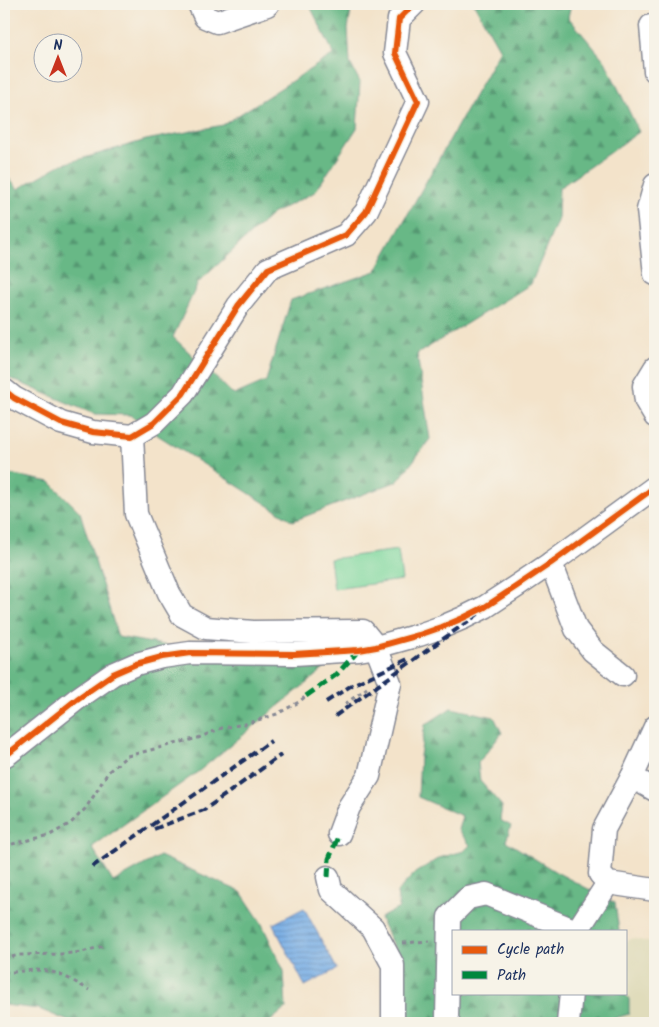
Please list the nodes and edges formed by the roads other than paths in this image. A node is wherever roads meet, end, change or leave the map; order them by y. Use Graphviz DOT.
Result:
graph roads {
  1 [pos="199,4"];
  2 [pos="268,4"];
  3 [pos="414,4"];
  4 [pos="650,26"];
  5 [pos="655,71"];
  6 [pos="655,185"];
  7 [pos="655,274"];
  8 [pos="655,368"];
  9 [pos="4,390"];
  10 [pos="655,416"];
  11 [pos="132,436"];
  12 [pos="655,488"];
  13 [pos="552,562"];
  14 [pos="376,647"];
  15 [pos="623,675"];
  16 [pos="655,727"];
  17 [pos="4,756"];
  18 [pos="632,777"];
  19 [pos="655,790"];
  20 [pos="339,834"];
  21 [pos="328,877"];
  22 [pos="608,883"];
  23 [pos="655,890"];
  24 [pos="575,930"];
  25 [pos="578,930"];
  26 [pos="571,994"];
  27 [pos="392,1023"];
  28 [pos="449,1023"];
  29 [pos="568,1023"];
  1 -- 2 [label="street"];
  3 -- 11 [label="street"];
  4 -- 5 [label="street"];
  6 -- 7 [label="street"];
  8 -- 10 [label="street"];
  9 -- 11 [label="street"];
  11 -- 14 [label="street"];
  12 -- 13 [label="street"];
  13 -- 14 [label="street"];
  13 -- 15 [label="street"];
  14 -- 17 [label="street"];
  14 -- 20 [label="street"];
  16 -- 18 [label="street"];
  18 -- 19 [label="street"];
  18 -- 22 [label="street"];
  21 -- 27 [label="street"];
  22 -- 23 [label="street"];
  22 -- 25 [label="street"];
  24 -- 28 [label="street"];
  26 -- 29 [label="street"];
}
